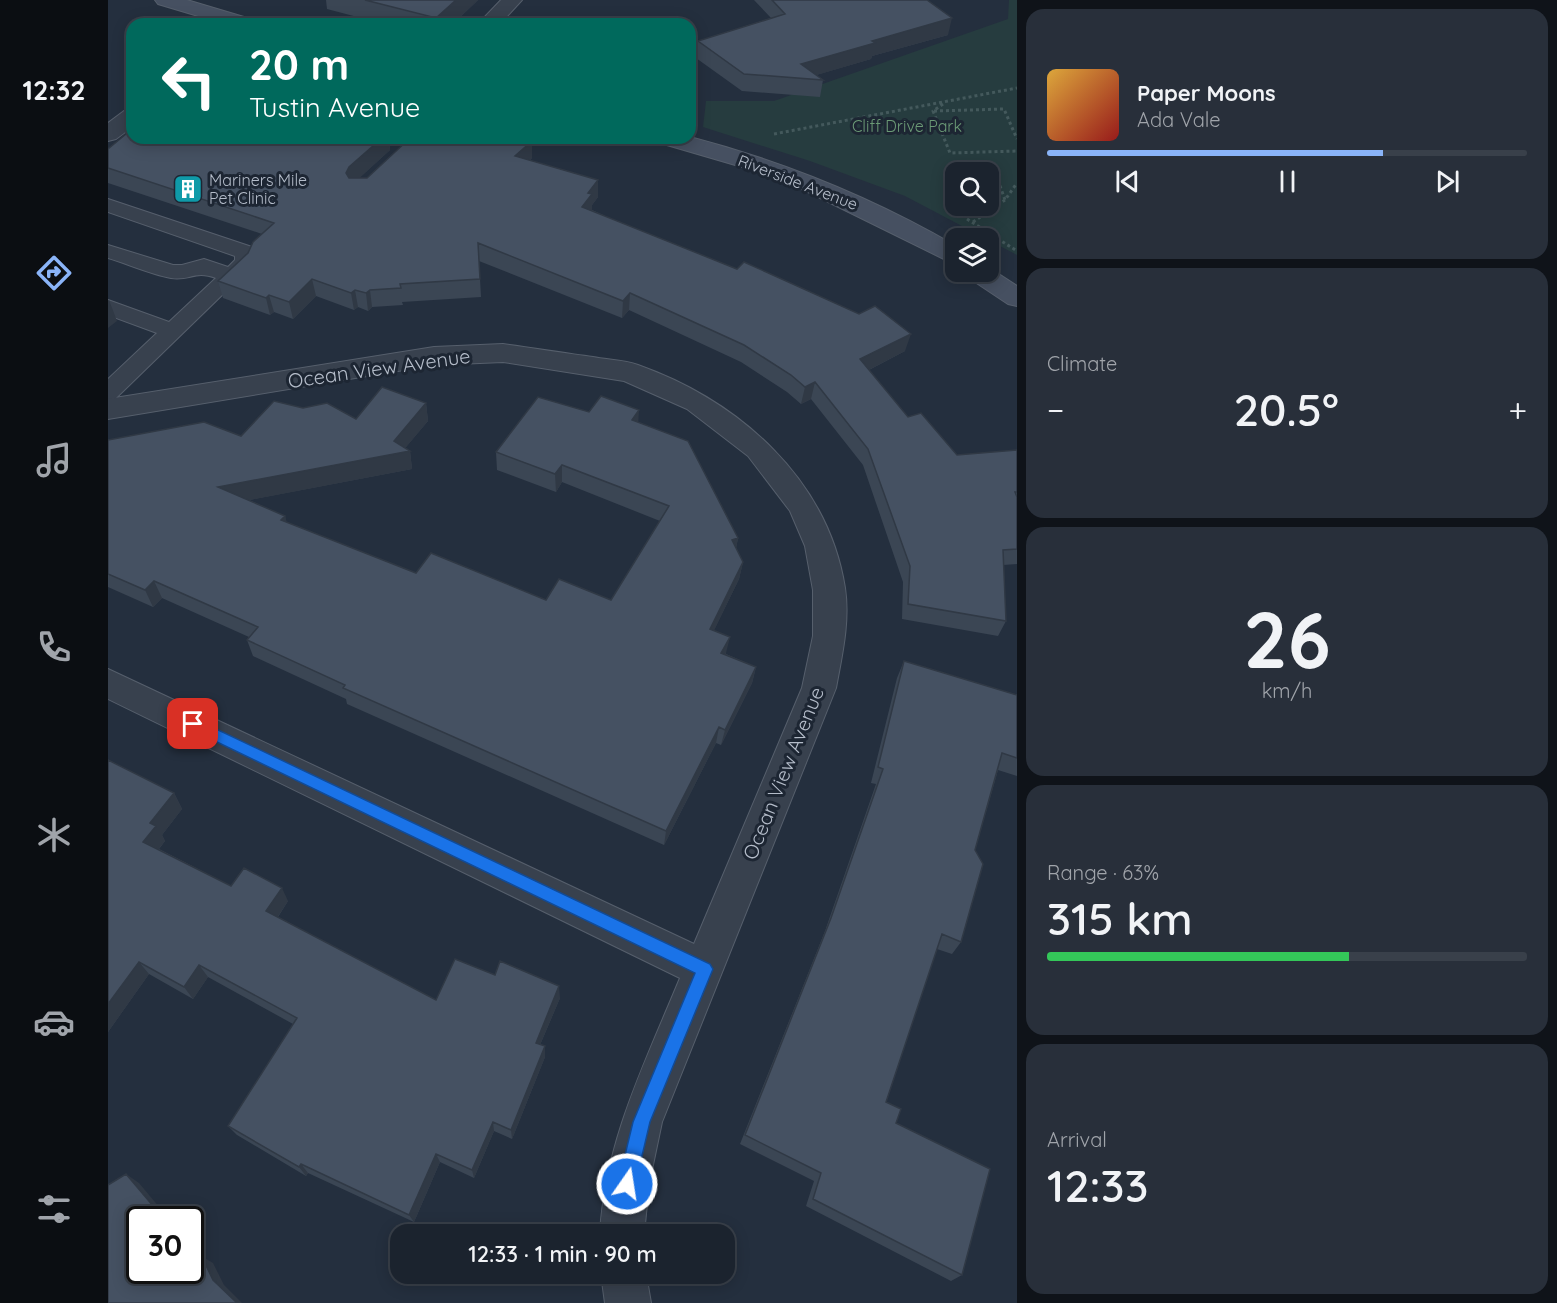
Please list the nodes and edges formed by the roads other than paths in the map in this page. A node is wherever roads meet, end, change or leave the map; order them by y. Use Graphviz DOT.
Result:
graph roads {
  1 [pos="165,0"];
  2 [pos="512,0"];
  3 [pos="226,18"];
  4 [pos="494,18"];
  5 [pos="126,121"];
  6 [pos="108,135"];
  7 [pos="691,144"];
  8 [pos="108,205"];
  9 [pos="108,250"];
  10 [pos="945,251"];
  11 [pos="231,276"];
  12 [pos="993,282"];
  13 [pos="1017,298"];
  14 [pos="108,307"];
  15 [pos="173,331"];
  16 [pos="108,392"];
  17 [pos="108,409"];
  18 [pos="108,683"];
  19 [pos="704,969"];
  20 [pos="623,1224"];
  21 [pos="625,1284"];
  22 [pos="628,1303"];
  1 -- 3 [label="main road"];
  2 -- 4 [label="street"];
  5 -- 6 [label="street"];
  7 -- 10 [label="main road, Riverside Avenue"];
  8 -- 11 [label="lane"];
  9 -- 11 [label="lane"];
  11 -- 15 [label="lane"];
  12 -- 13 [label="main road"];
  14 -- 15 [label="lane"];
  15 -- 16 [label="lane"];
  17 -- 19 [label="street, Ocean View Avenue"];
  18 -- 19 [label="street"];
  19 -- 20 [label="street, Ocean View Avenue"];
  21 -- 22 [label="street"];
}
